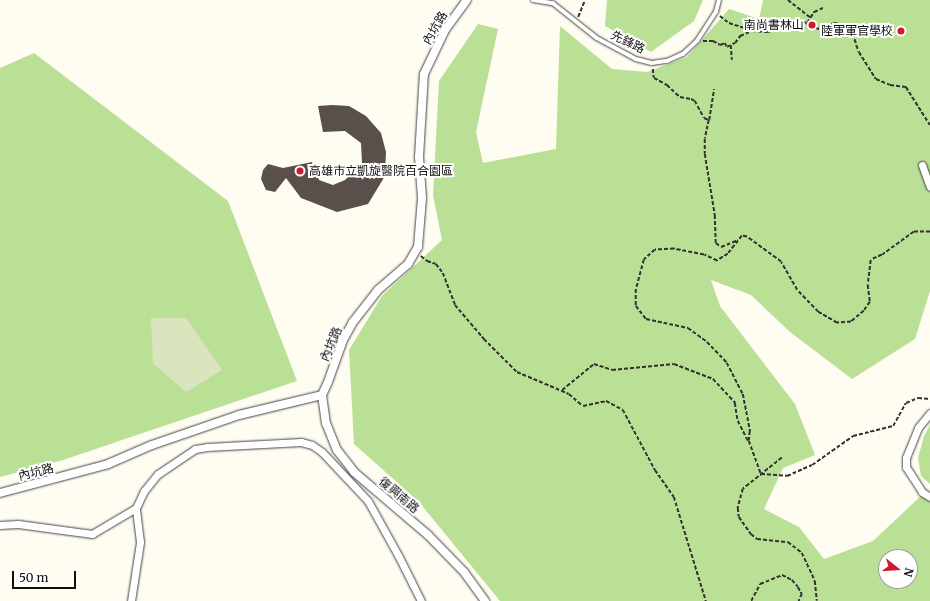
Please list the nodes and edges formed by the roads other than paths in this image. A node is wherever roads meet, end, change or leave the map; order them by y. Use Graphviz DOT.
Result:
graph roads {
  1 [pos="467,0"];
  2 [pos="533,0"];
  3 [pos="719,0"];
  4 [pos="922,165"];
  5 [pos="930,187"];
  6 [pos="322,395"];
  7 [pos="930,413"];
  8 [pos="0,493"];
  9 [pos="930,496"];
  10 [pos="136,508"];
  11 [pos="0,525"];
  12 [pos="131,601"];
  13 [pos="421,601"];
  14 [pos="485,601"];
  1 -- 6 [label="street, 內坑路"];
  2 -- 3 [label="lane, 先鋒路"];
  4 -- 5 [label="street"];
  6 -- 8 [label="street, 內坑路"];
  6 -- 14 [label="street, 復興南路"];
  7 -- 9 [label="street"];
  10 -- 11 [label="street"];
  10 -- 12 [label="street"];
  10 -- 13 [label="street"];
}
